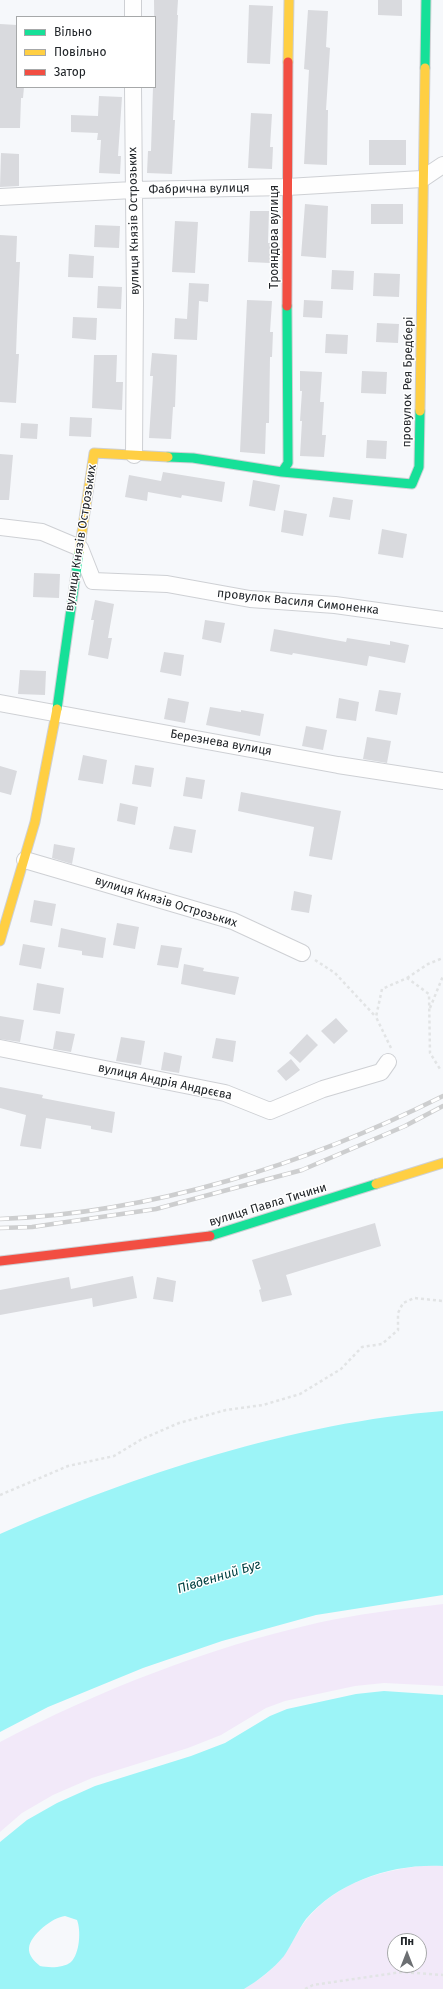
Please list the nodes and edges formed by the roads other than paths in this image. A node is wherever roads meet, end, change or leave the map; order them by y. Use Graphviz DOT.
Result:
graph roads {
  1 [pos="133,0"];
  2 [pos="289,0"];
  3 [pos="426,0"];
  4 [pos="133,16"];
  5 [pos="133,88"];
  6 [pos="443,164"];
  7 [pos="422,179"];
  8 [pos="287,187"];
  9 [pos="133,190"];
  10 [pos="0,197"];
  11 [pos="134,455"];
  12 [pos="282,472"];
  13 [pos="0,527"];
  14 [pos="80,548"];
  15 [pos="443,620"];
  16 [pos="0,703"];
  17 [pos="57,713"];
  18 [pos="443,781"];
  19 [pos="25,860"];
  20 [pos="0,941"];
  21 [pos="302,953"];
  22 [pos="0,1048"];
  23 [pos="388,1062"];
  24 [pos="443,1163"];
  25 [pos="0,1261"];
  1 -- 4 [label="street"];
  2 -- 8 [label="street, Трояндова вулиця"];
  3 -- 7 [label="street, провулок Рея Бредбері"];
  5 -- 9 [label="street, вулиця Князів Острозьких"];
  6 -- 7 [label="street"];
  7 -- 8 [label="street, Фабрична вулиця"];
  7 -- 12 [label="street, провулок Рея Бредбері"];
  8 -- 9 [label="street, Фабрична вулиця"];
  8 -- 12 [label="street, Трояндова вулиця"];
  9 -- 10 [label="street, Фабрична вулиця"];
  9 -- 11 [label="street, вулиця Князів Острозьких"];
  11 -- 12 [label="street, провулок Рея Бредбері"];
  11 -- 14 [label="street, вулиця Князів Острозьких"];
  13 -- 14 [label="street"];
  14 -- 15 [label="street, провулок Василя Симоненка"];
  14 -- 17 [label="street, вулиця Князів Острозьких"];
  16 -- 17 [label="street, Березнева вулиця"];
  17 -- 18 [label="street, Березнева вулиця"];
  17 -- 19 [label="street, вулиця Князів Острозьких"];
  19 -- 20 [label="street, вулиця Князів Острозьких"];
  19 -- 21 [label="street, вулиця Князів Острозьких"];
  22 -- 23 [label="street, вулиця Андрія Андрєєва"];
  24 -- 25 [label="street, вулиця Павла Тичини"];
}
